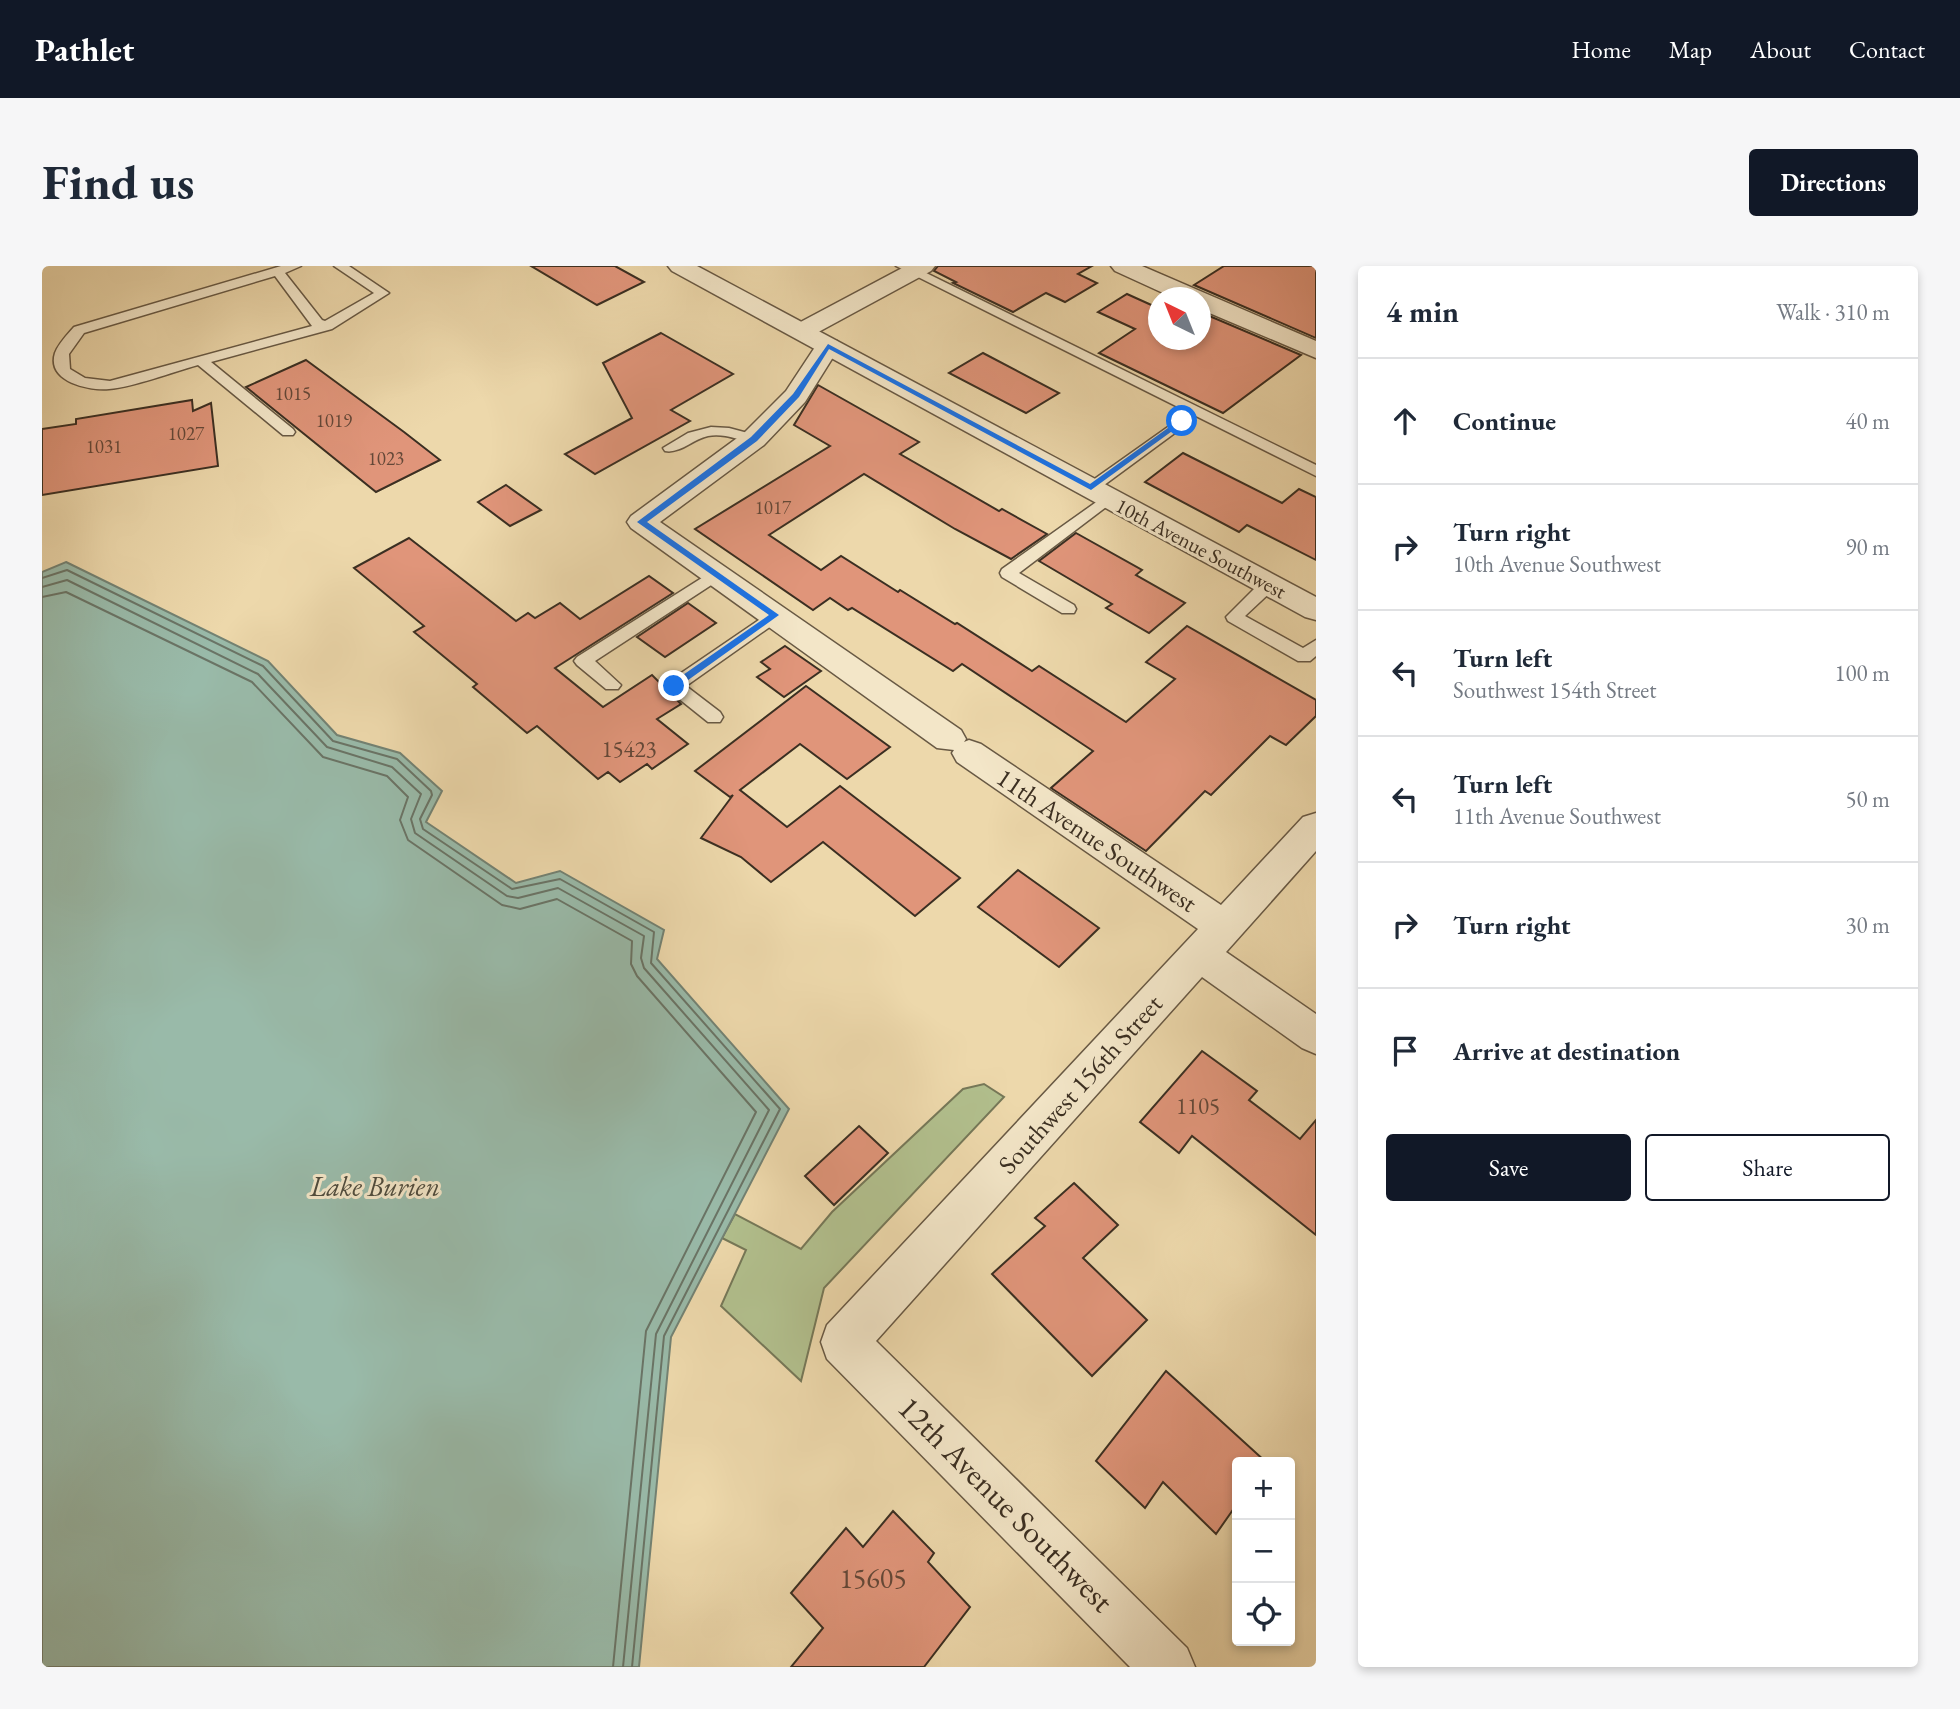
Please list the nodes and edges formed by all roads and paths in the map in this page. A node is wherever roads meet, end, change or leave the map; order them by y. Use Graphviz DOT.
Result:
graph roads {
  1 [pos="295,266"];
  2 [pos="340,266"];
  3 [pos="680,266"];
  4 [pos="1123,266"];
  5 [pos="912,268"];
  6 [pos="278,272"];
  7 [pos="1170,287"];
  8 [pos="1211,305"];
  9 [pos="327,326"];
  10 [pos="802,331"];
  11 [pos="828,346"];
  12 [pos="1316,351"];
  13 [pos="201,361"];
  14 [pos="1182,421"];
  15 [pos="288,432"];
  16 [pos="754,439"];
  17 [pos="670,449"];
  18 [pos="1316,471"];
  19 [pos="1100,493"];
  20 [pos="716,574"];
  21 [pos="1269,584"];
  22 [pos="1068,609"];
  23 [pos="1316,610"];
  24 [pos="775,615"];
  25 [pos="1312,655"];
  26 [pos="612,685"];
  27 [pos="714,717"];
  28 [pos="1316,827"];
  29 [pos="1212,940"];
  30 [pos="1316,1036"];
  31 [pos="844,1342"];
  32 [pos="1168,1667"];
  1 -- 6 [label="lane"];
  2 -- 9 [label="lane"];
  3 -- 10 [label="street, 10th Avenue Southwest"];
  4 -- 7 [label="street"];
  5 -- 10 [label="street"];
  5 -- 18 [label="lane"];
  6 -- 9 [label="lane"];
  6 -- 13 [label="lane"];
  8 -- 12 [label="street"];
  9 -- 13 [label="lane"];
  10 -- 11 [label="street, 10th Avenue Southwest"];
  11 -- 16 [label="street"];
  11 -- 19 [label="street, 10th Avenue Southwest"];
  13 -- 15 [label="lane"];
  14 -- 19 [label="lane"];
  16 -- 17 [label="lane"];
  16 -- 20 [label="street, 11th Avenue Southwest"];
  19 -- 21 [label="street, 10th Avenue Southwest"];
  19 -- 22 [label="lane"];
  20 -- 24 [label="street, 11th Avenue Southwest"];
  20 -- 26 [label="lane"];
  21 -- 23 [label="street, 10th Avenue Southwest"];
  21 -- 25 [label="lane"];
  24 -- 27 [label="lane"];
  24 -- 29 [label="street, 11th Avenue Southwest"];
  28 -- 29 [label="street, Southwest 156th Street"];
  29 -- 30 [label="street, 11th Avenue Southwest"];
  29 -- 31 [label="street, Southwest 156th Street"];
  31 -- 32 [label="street, 12th Avenue Southwest"];
}
